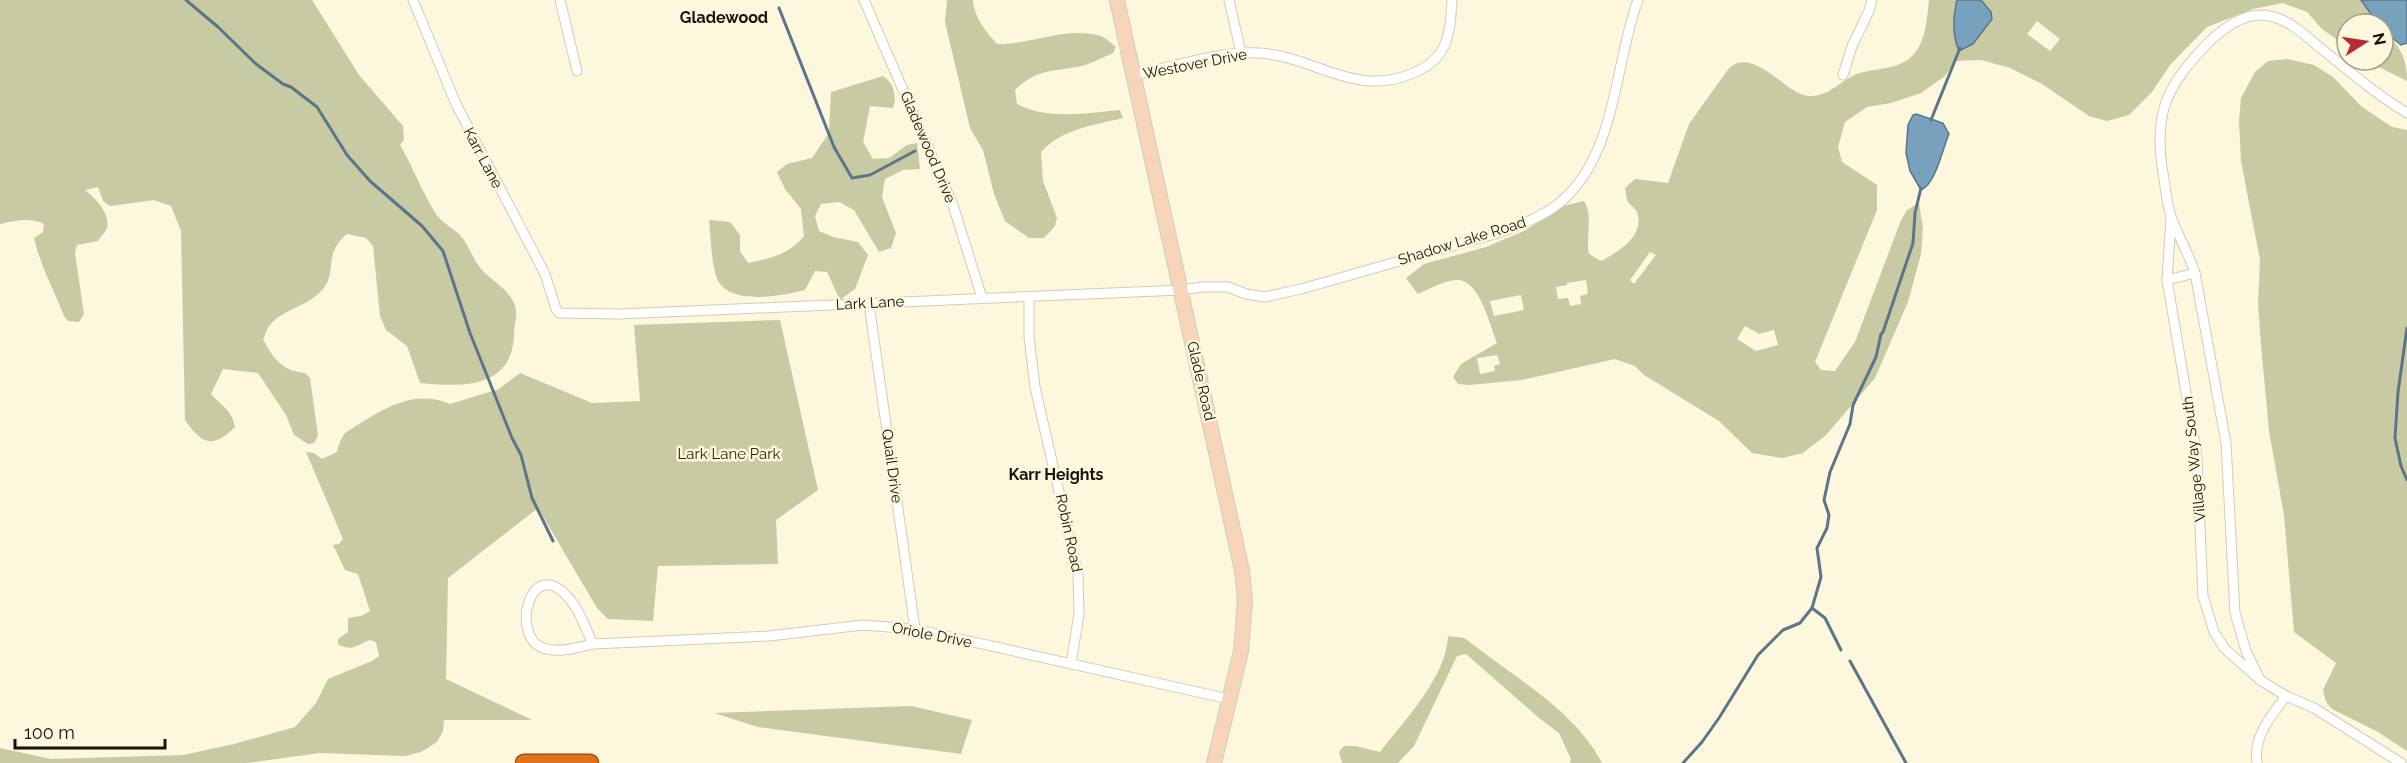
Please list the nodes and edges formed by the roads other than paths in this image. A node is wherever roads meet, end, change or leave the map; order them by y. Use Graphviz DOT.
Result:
graph roads {
  1 [pos="413,0"];
  2 [pos="560,0"];
  3 [pos="864,0"];
  4 [pos="1117,0"];
  5 [pos="1229,0"];
  6 [pos="1452,0"];
  7 [pos="1638,0"];
  8 [pos="1872,0"];
  9 [pos="1241,53"];
  10 [pos="577,71"];
  11 [pos="1134,75"];
  12 [pos="1843,75"];
  13 [pos="2407,113"];
  14 [pos="2171,218"];
  15 [pos="2196,273"];
  16 [pos="2167,280"];
  17 [pos="1181,290"];
  18 [pos="1029,297"];
  19 [pos="982,298"];
  20 [pos="869,304"];
  21 [pos="559,313"];
  22 [pos="915,629"];
  23 [pos="593,644"];
  24 [pos="1071,664"];
  25 [pos="2260,680"];
  26 [pos="2286,696"];
  27 [pos="1229,699"];
  28 [pos="524,763"];
  29 [pos="590,763"];
  30 [pos="1214,763"];
  31 [pos="2257,763"];
  32 [pos="2401,763"];
  1 -- 21 [label="street, Karr Lane"];
  2 -- 10 [label="street"];
  3 -- 19 [label="street, Gladewood Drive"];
  4 -- 11 [label="street, Glade Road"];
  5 -- 9 [label="street"];
  6 -- 9 [label="street, Westover Drive"];
  7 -- 17 [label="street, Shadow Lake Road"];
  8 -- 12 [label="street"];
  9 -- 11 [label="street, Westover Drive"];
  11 -- 17 [label="street, Glade Road"];
  13 -- 14 [label="street, Village Way South"];
  14 -- 15 [label="street, Village Way South"];
  14 -- 16 [label="street, Village Way South"];
  15 -- 16 [label="street"];
  15 -- 25 [label="street, Village Way South"];
  16 -- 25 [label="street, Village Way South"];
  17 -- 18 [label="street, Lark Lane"];
  17 -- 27 [label="street, Glade Road"];
  18 -- 19 [label="street, Lark Lane"];
  18 -- 24 [label="street, Robin Road"];
  19 -- 20 [label="street, Lark Lane"];
  20 -- 21 [label="street, Lark Lane"];
  20 -- 22 [label="street, Quail Drive"];
  22 -- 23 [label="street, Oriole Drive"];
  22 -- 24 [label="street, Oriole Drive"];
  23 -- 23 [label="street, Oriole Drive"];
  24 -- 27 [label="street, Oriole Drive"];
  25 -- 26 [label="street, Village Way South"];
  26 -- 31 [label="street"];
  26 -- 32 [label="street, Village Way South"];
  27 -- 30 [label="street, Glade Road"];
  28 -- 29 [label="highway"];
}
